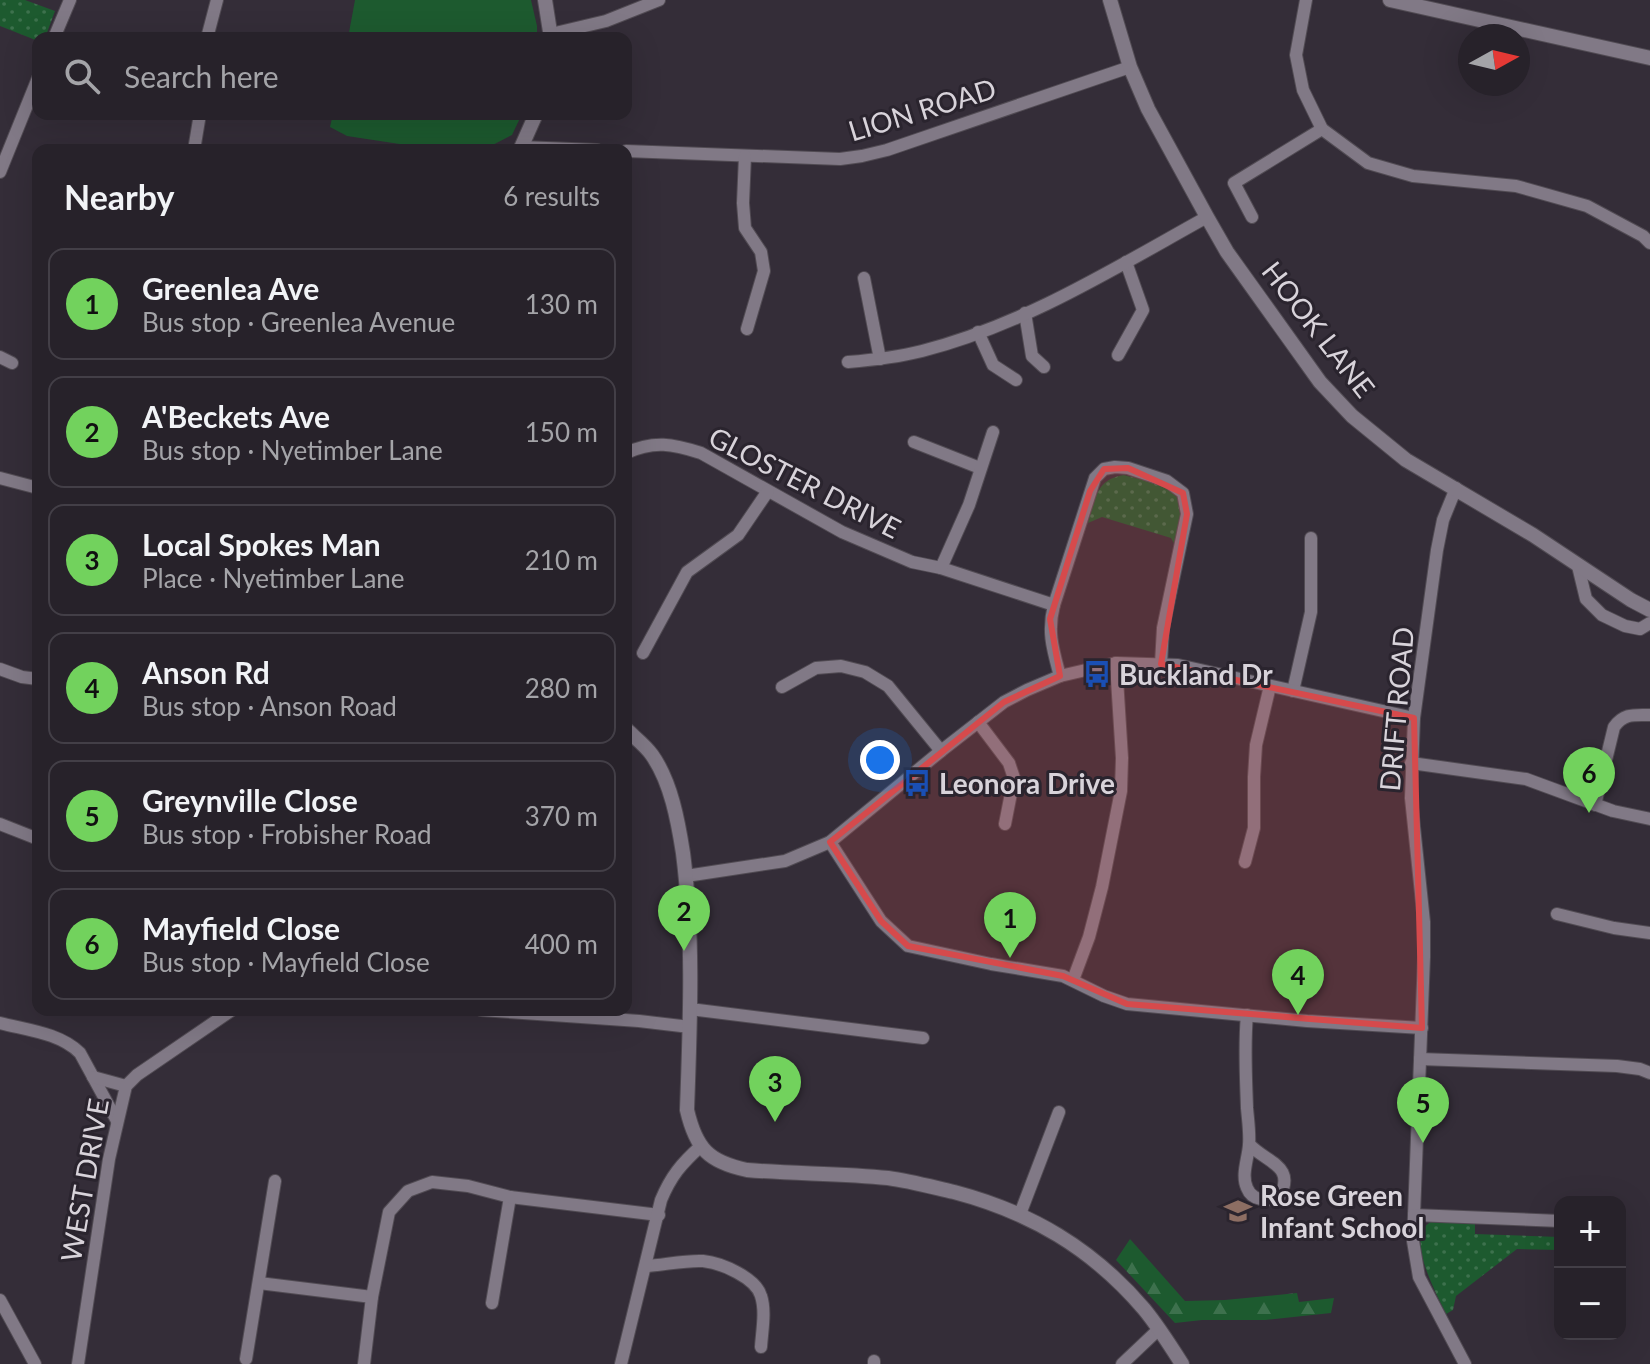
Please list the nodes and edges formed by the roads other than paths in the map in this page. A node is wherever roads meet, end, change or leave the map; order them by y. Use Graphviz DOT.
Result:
graph roads {
  1 [pos="217,0"];
  2 [pos="545,0"];
  3 [pos="659,0"];
  4 [pos="1110,0"];
  5 [pos="1306,0"];
  6 [pos="1390,0"];
  7 [pos="66,1"];
  8 [pos="56,32"];
  9 [pos="209,32"];
  10 [pos="550,32"];
  11 [pos="566,32"];
  12 [pos="1650,58"];
  13 [pos="1130,67"];
  14 [pos="32,93"];
  15 [pos="199,120"];
  16 [pos="533,120"];
  17 [pos="1322,129"];
  18 [pos="195,144"];
  19 [pos="522,144"];
  20 [pos="632,151"];
  21 [pos="745,156"];
  22 [pos="0,172"];
  23 [pos="1207,217"];
  24 [pos="1252,217"];
  25 [pos="1650,243"];
  26 [pos="1126,262"];
  27 [pos="864,278"];
  28 [pos="1025,313"];
  29 [pos="747,329"];
  30 [pos="978,332"];
  31 [pos="1118,355"];
  32 [pos="880,359"];
  33 [pos="848,362"];
  34 [pos="1044,367"];
  35 [pos="1016,380"];
  36 [pos="993,432"];
  37 [pos="914,442"];
  38 [pos="632,450"];
  39 [pos="980,468"];
  40 [pos="0,478"];
  41 [pos="32,486"];
  42 [pos="1456,488"];
  43 [pos="768,491"];
  44 [pos="1311,538"];
  45 [pos="1578,566"];
  46 [pos="941,568"];
  47 [pos="1054,605"];
  48 [pos="1650,610"];
  49 [pos="1650,623"];
  50 [pos="643,653"];
  51 [pos="1116,663"];
  52 [pos="1161,664"];
  53 [pos="0,669"];
  54 [pos="1060,676"];
  55 [pos="32,678"];
  56 [pos="1270,686"];
  57 [pos="782,687"];
  58 [pos="1293,691"];
  59 [pos="1650,715"];
  60 [pos="1414,718"];
  61 [pos="978,722"];
  62 [pos="632,735"];
  63 [pos="941,751"];
  64 [pos="1411,763"];
  65 [pos="1595,805"];
  66 [pos="1650,819"];
  67 [pos="0,824"];
  68 [pos="1005,824"];
  69 [pos="32,837"];
  70 [pos="830,842"];
  71 [pos="1245,862"];
  72 [pos="686,876"];
  73 [pos="1557,914"];
  74 [pos="1650,933"];
  75 [pos="1073,980"];
  76 [pos="690,1009"];
  77 [pos="1247,1015"];
  78 [pos="223,1016"];
  79 [pos="586,1016"];
  80 [pos="0,1023"];
  81 [pos="690,1027"];
  82 [pos="1422,1028"];
  83 [pos="923,1038"];
  84 [pos="1420,1059"];
  85 [pos="1650,1073"];
  86 [pos="93,1077"];
  87 [pos="126,1086"];
  88 [pos="1059,1112"];
  89 [pos="117,1121"];
  90 [pos="1249,1144"];
  91 [pos="701,1146"];
  92 [pos="275,1181"];
  93 [pos="510,1197"];
  94 [pos="1020,1214"];
  95 [pos="659,1215"];
  96 [pos="1414,1215"];
  97 [pos="1554,1221"];
  98 [pos="646,1266"];
  99 [pos="259,1283"];
  100 [pos="372,1297"];
  101 [pos="0,1300"];
  102 [pos="492,1303"];
  103 [pos="1159,1329"];
  104 [pos="761,1347"];
  105 [pos="246,1359"];
  106 [pos="35,1364"];
  107 [pos="78,1364"];
  108 [pos="364,1364"];
  109 [pos="621,1364"];
  110 [pos="1122,1364"];
  111 [pos="1182,1364"];
  112 [pos="1465,1364"];
  1 -- 9 [label="street"];
  2 -- 10 [label="street"];
  3 -- 11 [label="street"];
  4 -- 13 [label="street, HOOK LANE"];
  5 -- 17 [label="street"];
  6 -- 12 [label="street"];
  7 -- 8 [label="street"];
  13 -- 21 [label="street, LION ROAD"];
  13 -- 23 [label="street, HOOK LANE"];
  14 -- 22 [label="street"];
  15 -- 18 [label="street"];
  16 -- 19 [label="street"];
  17 -- 24 [label="street"];
  17 -- 25 [label="street"];
  20 -- 21 [label="street, LION ROAD"];
  21 -- 29 [label="street"];
  23 -- 26 [label="street"];
  23 -- 42 [label="street, HOOK LANE"];
  26 -- 28 [label="street"];
  26 -- 31 [label="street"];
  27 -- 32 [label="street"];
  28 -- 30 [label="street"];
  28 -- 34 [label="street"];
  30 -- 32 [label="street"];
  30 -- 35 [label="street"];
  32 -- 33 [label="street"];
  36 -- 39 [label="street"];
  37 -- 39 [label="street"];
  38 -- 43 [label="street, GLOSTER DRIVE"];
  39 -- 46 [label="street"];
  40 -- 41 [label="street"];
  42 -- 45 [label="street, HOOK LANE"];
  42 -- 60 [label="street, DRIFT ROAD"];
  43 -- 46 [label="street, GLOSTER DRIVE"];
  43 -- 50 [label="street"];
  44 -- 58 [label="street"];
  45 -- 48 [label="street, HOOK LANE"];
  45 -- 49 [label="street"];
  46 -- 47 [label="street, GLOSTER DRIVE"];
  47 -- 52 [label="street"];
  47 -- 54 [label="street"];
  51 -- 52 [label="street"];
  51 -- 54 [label="street"];
  51 -- 75 [label="street"];
  52 -- 56 [label="street"];
  53 -- 55 [label="street"];
  54 -- 61 [label="street"];
  56 -- 58 [label="street"];
  56 -- 71 [label="street"];
  57 -- 63 [label="street"];
  58 -- 60 [label="street"];
  59 -- 65 [label="street"];
  60 -- 64 [label="street, DRIFT ROAD"];
  61 -- 63 [label="street"];
  61 -- 68 [label="street"];
  62 -- 72 [label="street"];
  63 -- 70 [label="street"];
  64 -- 65 [label="street"];
  64 -- 82 [label="street, DRIFT ROAD"];
  65 -- 66 [label="street"];
  67 -- 69 [label="street"];
  70 -- 72 [label="street"];
  70 -- 75 [label="street"];
  72 -- 76 [label="street"];
  73 -- 74 [label="street"];
  75 -- 77 [label="street"];
  76 -- 81 [label="street"];
  76 -- 83 [label="street"];
  77 -- 82 [label="street"];
  77 -- 90 [label="street"];
  78 -- 87 [label="street, WEST DRIVE"];
  79 -- 81 [label="street"];
  80 -- 86 [label="street"];
  81 -- 91 [label="street"];
  82 -- 84 [label="street, DRIFT ROAD"];
  84 -- 85 [label="street"];
  84 -- 96 [label="street, DRIFT ROAD"];
  86 -- 87 [label="street"];
  86 -- 89 [label="street"];
  87 -- 89 [label="street, WEST DRIVE"];
  88 -- 94 [label="street"];
  89 -- 107 [label="street, WEST DRIVE"];
  90 -- 90 [label="street"];
  91 -- 94 [label="street"];
  91 -- 95 [label="street"];
  92 -- 99 [label="street"];
  93 -- 95 [label="street"];
  93 -- 100 [label="street"];
  93 -- 102 [label="street"];
  94 -- 103 [label="street"];
  95 -- 98 [label="street"];
  96 -- 97 [label="street"];
  96 -- 112 [label="street, DRIFT ROAD"];
  98 -- 104 [label="street"];
  98 -- 109 [label="street"];
  99 -- 100 [label="street"];
  99 -- 105 [label="street"];
  100 -- 108 [label="street"];
  101 -- 106 [label="street"];
  103 -- 110 [label="street"];
  103 -- 111 [label="street"];
}
